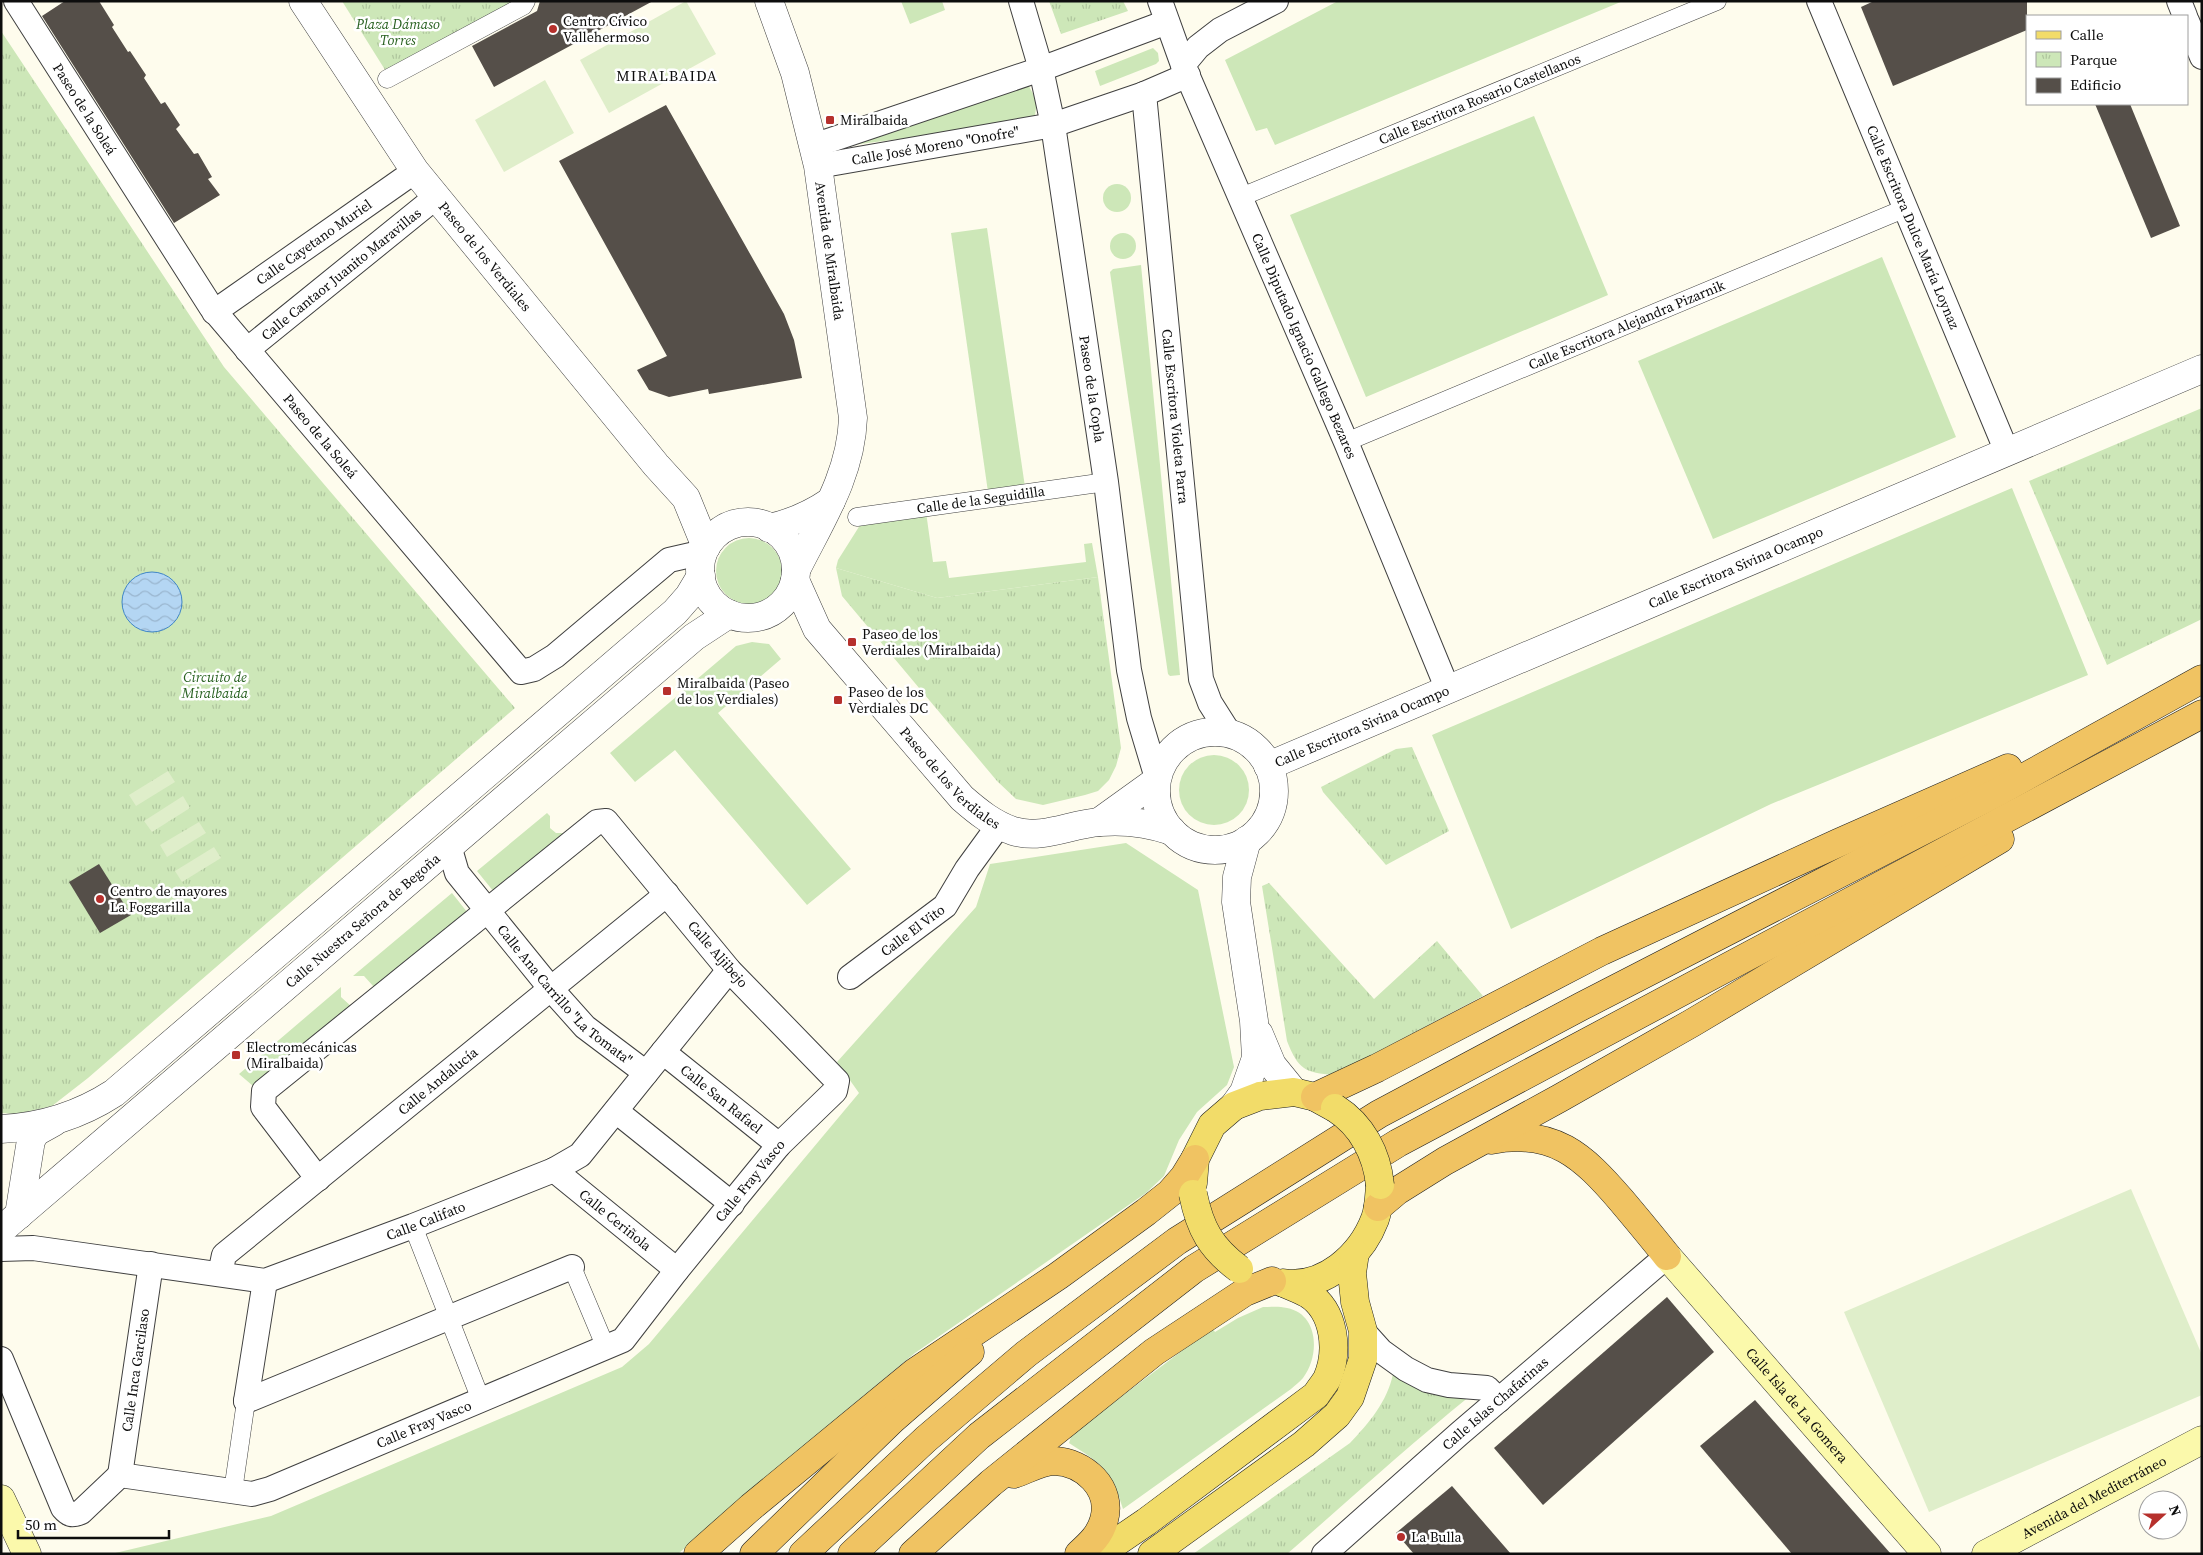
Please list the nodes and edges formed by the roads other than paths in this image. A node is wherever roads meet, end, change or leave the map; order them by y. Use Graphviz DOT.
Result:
graph roads {
  1 [pos="16,1"];
  2 [pos="303,1"];
  3 [pos="526,1"];
  4 [pos="769,1"];
  5 [pos="1021,1"];
  6 [pos="1276,1"];
  7 [pos="1717,1"];
  8 [pos="1820,1"];
  9 [pos="2179,1"];
  10 [pos="1163,11"];
  11 [pos="2185,15"];
  12 [pos="2188,23"];
  13 [pos="2202,56"];
  14 [pos="1041,69"];
  15 [pos="1185,70"];
  16 [pos="388,79"];
  17 [pos="1144,94"];
  18 [pos="1053,125"];
  19 [pos="816,156"];
  20 [pos="414,171"];
  21 [pos="436,197"];
  22 [pos="1241,197"];
  23 [pos="1906,208"];
  24 [pos="214,312"];
  25 [pos="247,350"];
  26 [pos="2202,369"];
  27 [pos="1346,442"];
  28 [pos="2008,452"];
  29 [pos="1106,482"];
  30 [pos="686,498"];
  31 [pos="831,501"];
  32 [pos="857,517"];
  33 [pos="758,525"];
  34 [pos="703,559"];
  35 [pos="795,575"];
  36 [pos="773,612"];
  37 [pos="729,614"];
  38 [pos="816,629"];
  39 [pos="2202,679"];
  40 [pos="1448,690"];
  41 [pos="2153,705"];
  42 [pos="2202,714"];
  43 [pos="2167,732"];
  44 [pos="1229,733"];
  45 [pos="1268,766"];
  46 [pos="1157,779"];
  47 [pos="1099,822"];
  48 [pos="999,825"];
  49 [pos="1172,831"];
  50 [pos="1247,840"];
  51 [pos="1196,847"];
  52 [pos="450,848"];
  53 [pos="667,894"];
  54 [pos="1236,902"];
  55 [pos="487,911"];
  56 [pos="729,970"];
  57 [pos="850,977"];
  58 [pos="551,989"];
  59 [pos="1254,1020"];
  60 [pos="664,1052"];
  61 [pos="646,1073"];
  62 [pos="837,1081"];
  63 [pos="1315,1099"];
  64 [pos="1234,1106"];
  65 [pos="616,1111"];
  66 [pos="61,1119"];
  67 [pos="1,1130"];
  68 [pos="1480,1143"];
  69 [pos="779,1145"];
  70 [pos="28,1151"];
  71 [pos="1195,1159"];
  72 [pos="554,1170"];
  73 [pos="67,1173"];
  74 [pos="318,1179"];
  75 [pos="1379,1196"];
  76 [pos="732,1204"];
  77 [pos="10,1223"];
  78 [pos="413,1226"];
  79 [pos="33,1248"];
  80 [pos="1,1249"];
  81 [pos="1355,1253"];
  82 [pos="1667,1256"];
  83 [pos="151,1264"];
  84 [pos="572,1267"];
  85 [pos="677,1270"];
  86 [pos="220,1274"];
  87 [pos="1058,1276"];
  88 [pos="265,1281"];
  89 [pos="1279,1283"];
  90 [pos="449,1318"];
  91 [pos="1363,1331"];
  92 [pos="606,1348"];
  93 [pos="1,1359"];
  94 [pos="481,1400"];
  95 [pos="1499,1400"];
  96 [pos="246,1401"];
  97 [pos="2202,1440"];
  98 [pos="120,1476"];
  99 [pos="992,1483"];
  100 [pos="233,1491"];
  101 [pos="1,1498"];
  102 [pos="27,1554"];
  103 [pos="698,1554"];
  104 [pos="754,1554"];
  105 [pos="803,1554"];
  106 [pos="852,1554"];
  107 [pos="913,1554"];
  108 [pos="1079,1554"];
  109 [pos="1099,1554"];
  110 [pos="1152,1554"];
  111 [pos="1324,1554"];
  112 [pos="1927,1554"];
  113 [pos="1986,1554"];
  1 -- 24 [label="street, Paseo de la Soleá"];
  2 -- 20 [label="street, Paseo de los Verdiales"];
  3 -- 16 [label="street"];
  4 -- 19 [label="street, Avenida de Miralbaida"];
  5 -- 14 [label="street, Paseo de la Copla"];
  6 -- 15 [label="street"];
  7 -- 22 [label="street, Calle Escritora Rosario Castellanos"];
  8 -- 23 [label="street, Calle Escritora Dulce María Loynaz"];
  9 -- 11 [label="street"];
  10 -- 14 [label="street, Calle José Moreno \"Onofre\""];
  10 -- 15 [label="street, Calle Diputado Ignacio Gallego Bezares"];
  12 -- 13 [label="street"];
  14 -- 18 [label="street, Paseo de la Copla"];
  14 -- 19 [label="street, Calle José Moreno \"Onofre\""];
  15 -- 17 [label="street, Calle José Moreno \"Onofre\""];
  15 -- 22 [label="street, Calle Diputado Ignacio Gallego Bezares"];
  17 -- 18 [label="street, Calle José Moreno \"Onofre\""];
  17 -- 44 [label="street, Calle Escritora Violeta Parra"];
  18 -- 19 [label="street, Calle José Moreno \"Onofre\""];
  18 -- 29 [label="street, Paseo de la Copla"];
  19 -- 31 [label="street, Avenida de Miralbaida"];
  20 -- 21 [label="street, Paseo de los Verdiales"];
  20 -- 24 [label="street, Calle Cayetano Muriel"];
  21 -- 25 [label="street, Calle Cantaor Juanito Maravillas"];
  21 -- 30 [label="street, Paseo de los Verdiales"];
  22 -- 27 [label="street, Calle Diputado Ignacio Gallego Bezares"];
  23 -- 27 [label="street, Calle Escritora Alejandra Pizarnik"];
  23 -- 28 [label="street, Calle Escritora Dulce María Loynaz"];
  24 -- 25 [label="street, Paseo de la Soleá"];
  25 -- 34 [label="street, Paseo de la Soleá"];
  26 -- 28 [label="street, Calle Escritora Sivina Ocampo"];
  27 -- 40 [label="street, Calle Diputado Ignacio Gallego Bezares"];
  28 -- 40 [label="street, Calle Escritora Sivina Ocampo"];
  29 -- 32 [label="street, Calle de la Seguidilla"];
  29 -- 46 [label="street, Paseo de la Copla"];
  30 -- 33 [label="street, Paseo de los Verdiales"];
  30 -- 34 [label="street, Paseo de los Verdiales"];
  31 -- 33 [label="street"];
  31 -- 35 [label="street, Avenida de Miralbaida"];
  33 -- 34 [label="street"];
  33 -- 35 [label="street"];
  34 -- 37 [label="street"];
  34 -- 66 [label="street"];
  35 -- 36 [label="street"];
  35 -- 38 [label="street, Paseo de los Verdiales"];
  36 -- 37 [label="street"];
  36 -- 38 [label="street, Paseo de los Verdiales"];
  37 -- 52 [label="street, Calle Nuestra Señora de Begoña"];
  38 -- 48 [label="street, Paseo de los Verdiales"];
  39 -- 41 [label="highway"];
  40 -- 45 [label="street, Calle Escritora Sivina Ocampo"];
  41 -- 63 [label="highway"];
  41 -- 105 [label="highway"];
  42 -- 43 [label="highway"];
  43 -- 68 [label="highway"];
  43 -- 106 [label="highway"];
  44 -- 45 [label="street"];
  44 -- 46 [label="street"];
  45 -- 50 [label="street"];
  46 -- 47 [label="street, Paseo de los Verdiales"];
  46 -- 49 [label="street"];
  47 -- 48 [label="street, Paseo de los Verdiales"];
  47 -- 49 [label="street, Paseo de los Verdiales"];
  48 -- 57 [label="street, Calle El Vito"];
  49 -- 51 [label="street"];
  50 -- 51 [label="street"];
  50 -- 54 [label="street"];
  51 -- 54 [label="street"];
  52 -- 55 [label="street, Calle Ana Carrillo \"La Tomata\""];
  52 -- 73 [label="street, Calle Nuestra Señora de Begoña"];
  53 -- 55 [label="street, Calle Aljibejo"];
  53 -- 56 [label="street, Calle Aljibejo"];
  53 -- 58 [label="street, Calle Andalucía"];
  54 -- 59 [label="street"];
  55 -- 58 [label="street, Calle Ana Carrillo \"La Tomata\""];
  55 -- 74 [label="street"];
  56 -- 60 [label="street, Calle Califato"];
  56 -- 62 [label="street, Calle Aljibejo"];
  58 -- 61 [label="street, Calle Ana Carrillo \"La Tomata\""];
  58 -- 74 [label="street, Calle Andalucía"];
  59 -- 63 [label="street"];
  59 -- 64 [label="street"];
  60 -- 61 [label="street, Calle Califato"];
  60 -- 69 [label="street, Calle San Rafael"];
  61 -- 65 [label="street, Calle Califato"];
  62 -- 69 [label="street, Calle Fray Vasco"];
  63 -- 64 [label="main road"];
  63 -- 75 [label="main road, bridge"];
  64 -- 71 [label="main road"];
  65 -- 72 [label="street, Calle Califato"];
  65 -- 76 [label="street"];
  66 -- 67 [label="street"];
  66 -- 70 [label="street"];
  68 -- 75 [label="highway"];
  68 -- 82 [label="highway"];
  69 -- 76 [label="street, Calle Fray Vasco"];
  70 -- 73 [label="street"];
  70 -- 77 [label="street"];
  71 -- 87 [label="highway"];
  71 -- 89 [label="main road, bridge"];
  72 -- 78 [label="street, Calle Califato"];
  72 -- 85 [label="street, Calle Ceriñola"];
  73 -- 77 [label="street, Calle Nuestra Señora de Begoña"];
  74 -- 86 [label="street, Calle Andalucía"];
  75 -- 81 [label="main road"];
  76 -- 85 [label="street, Calle Fray Vasco"];
  77 -- 79 [label="street"];
  78 -- 88 [label="street, Calle Califato"];
  78 -- 90 [label="street"];
  79 -- 80 [label="street, Calle Califato"];
  79 -- 83 [label="street, Calle Califato"];
  81 -- 89 [label="main road"];
  81 -- 91 [label="main road"];
  82 -- 95 [label="street, Calle Islas Chafarinas"];
  82 -- 112 [label="main road, Calle Isla de La Gomera"];
  83 -- 86 [label="street, Calle Califato"];
  83 -- 98 [label="street, Calle Inca Garcilaso"];
  84 -- 90 [label="street"];
  84 -- 92 [label="street"];
  85 -- 92 [label="street, Calle Fray Vasco"];
  86 -- 88 [label="street, Calle Califato"];
  87 -- 103 [label="highway"];
  87 -- 104 [label="highway"];
  88 -- 96 [label="street"];
  89 -- 99 [label="highway"];
  89 -- 109 [label="main road"];
  90 -- 94 [label="street"];
  90 -- 96 [label="street"];
  91 -- 95 [label="street"];
  91 -- 110 [label="main road"];
  92 -- 94 [label="street, Calle Fray Vasco"];
  93 -- 98 [label="street"];
  94 -- 100 [label="street, Calle Fray Vasco"];
  95 -- 111 [label="street, Calle Islas Chafarinas"];
  96 -- 100 [label="street"];
  97 -- 113 [label="main road, Avenida del Mediterráneo"];
  98 -- 100 [label="street, Calle Fray Vasco"];
  99 -- 107 [label="highway"];
  99 -- 108 [label="highway"];
  101 -- 102 [label="main road"];
}
